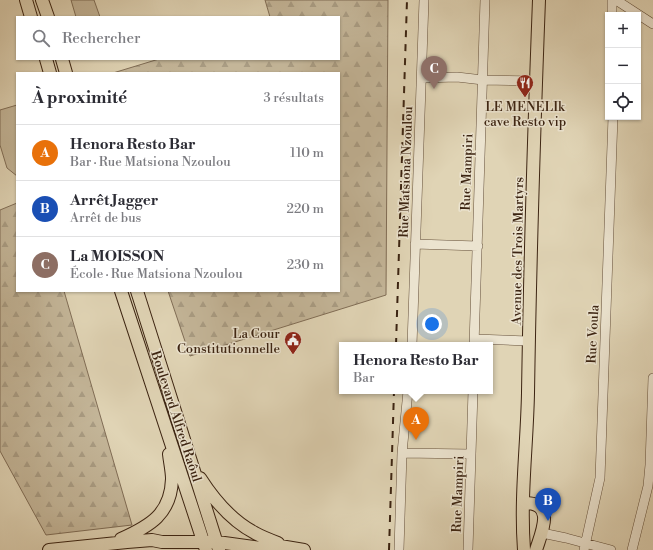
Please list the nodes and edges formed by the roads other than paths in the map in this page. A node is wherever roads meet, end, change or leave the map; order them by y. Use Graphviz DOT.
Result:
graph roads {
  1 [pos="26,0"];
  2 [pos="42,0"];
  3 [pos="424,0"];
  4 [pos="485,0"];
  5 [pos="540,0"];
  6 [pos="612,0"];
  7 [pos="616,0"];
  8 [pos="612,12"];
  9 [pos="32,16"];
  10 [pos="48,16"];
  11 [pos="653,24"];
  12 [pos="46,60"];
  13 [pos="62,60"];
  14 [pos="50,72"];
  15 [pos="66,72"];
  16 [pos="422,78"];
  17 [pos="483,80"];
  18 [pos="536,81"];
  19 [pos="613,120"];
  20 [pos="415,244"];
  21 [pos="478,246"];
  22 [pos="121,292"];
  23 [pos="137,292"];
  24 [pos="528,341"];
  25 [pos="412,342"];
  26 [pos="474,342"];
  27 [pos="653,378"];
  28 [pos="408,394"];
  29 [pos="473,394"];
  30 [pos="653,398"];
  31 [pos="166,429"];
  32 [pos="402,453"];
  33 [pos="471,454"];
  34 [pos="192,464"];
  35 [pos="650,486"];
  36 [pos="523,503"];
  37 [pos="542,533"];
  38 [pos="139,541"];
  39 [pos="204,542"];
  40 [pos="111,543"];
  41 [pos="217,543"];
  42 [pos="585,546"];
  43 [pos="288,547"];
  44 [pos="72,549"];
  45 [pos="49,550"];
  46 [pos="168,550"];
  47 [pos="276,550"];
  48 [pos="304,550"];
  49 [pos="399,550"];
  50 [pos="468,550"];
  51 [pos="524,550"];
  52 [pos="536,550"];
  53 [pos="611,550"];
  54 [pos="632,550"];
  1 -- 9 [label="main road"];
  2 -- 10 [label="main road"];
  3 -- 16 [label="street, Rue Matsiona Nzoulou"];
  4 -- 17 [label="street, Rue Mampiri"];
  5 -- 18 [label="main road, Avenue des Trois Martyrs"];
  6 -- 8 [label="street"];
  7 -- 11 [label="street"];
  12 -- 14 [label="main road"];
  13 -- 15 [label="main road"];
  16 -- 17 [label="street"];
  16 -- 20 [label="street, Rue Matsiona Nzoulou"];
  17 -- 18 [label="street"];
  17 -- 21 [label="street, Rue Mampiri"];
  18 -- 24 [label="main road, Avenue des Trois Martyrs"];
  19 -- 42 [label="street, Rue Voula"];
  20 -- 21 [label="street"];
  20 -- 25 [label="street, Rue Matsiona Nzoulou"];
  21 -- 26 [label="street, Rue Mampiri"];
  22 -- 31 [label="main road, Boulevard Alfred Raôul"];
  23 -- 34 [label="main road, Boulevard Alfred Raôul"];
  24 -- 26 [label="street"];
  24 -- 36 [label="main road, Avenue des Trois Martyrs"];
  27 -- 30 [label="street"];
  28 -- 32 [label="street"];
  29 -- 33 [label="street, Rue Mampiri"];
  30 -- 35 [label="street"];
  31 -- 39 [label="main road, Boulevard Alfred Raôul"];
  31 -- 40 [label="main road"];
  32 -- 33 [label="street"];
  32 -- 49 [label="street"];
  33 -- 50 [label="street, Rue Mampiri"];
  34 -- 41 [label="main road, Boulevard Alfred Raôul"];
  34 -- 43 [label="main road"];
  35 -- 54 [label="street"];
  36 -- 37 [label="main road"];
  36 -- 51 [label="main road, Avenue des Trois Martyrs"];
  37 -- 42 [label="street"];
  37 -- 52 [label="main road"];
  38 -- 39 [label="main road"];
  38 -- 40 [label="main road"];
  38 -- 46 [label="main road"];
  39 -- 41 [label="main road"];
  40 -- 44 [label="main road"];
  41 -- 43 [label="main road"];
  41 -- 47 [label="main road"];
  42 -- 53 [label="street"];
  43 -- 48 [label="main road"];
  44 -- 45 [label="main road"];
}
